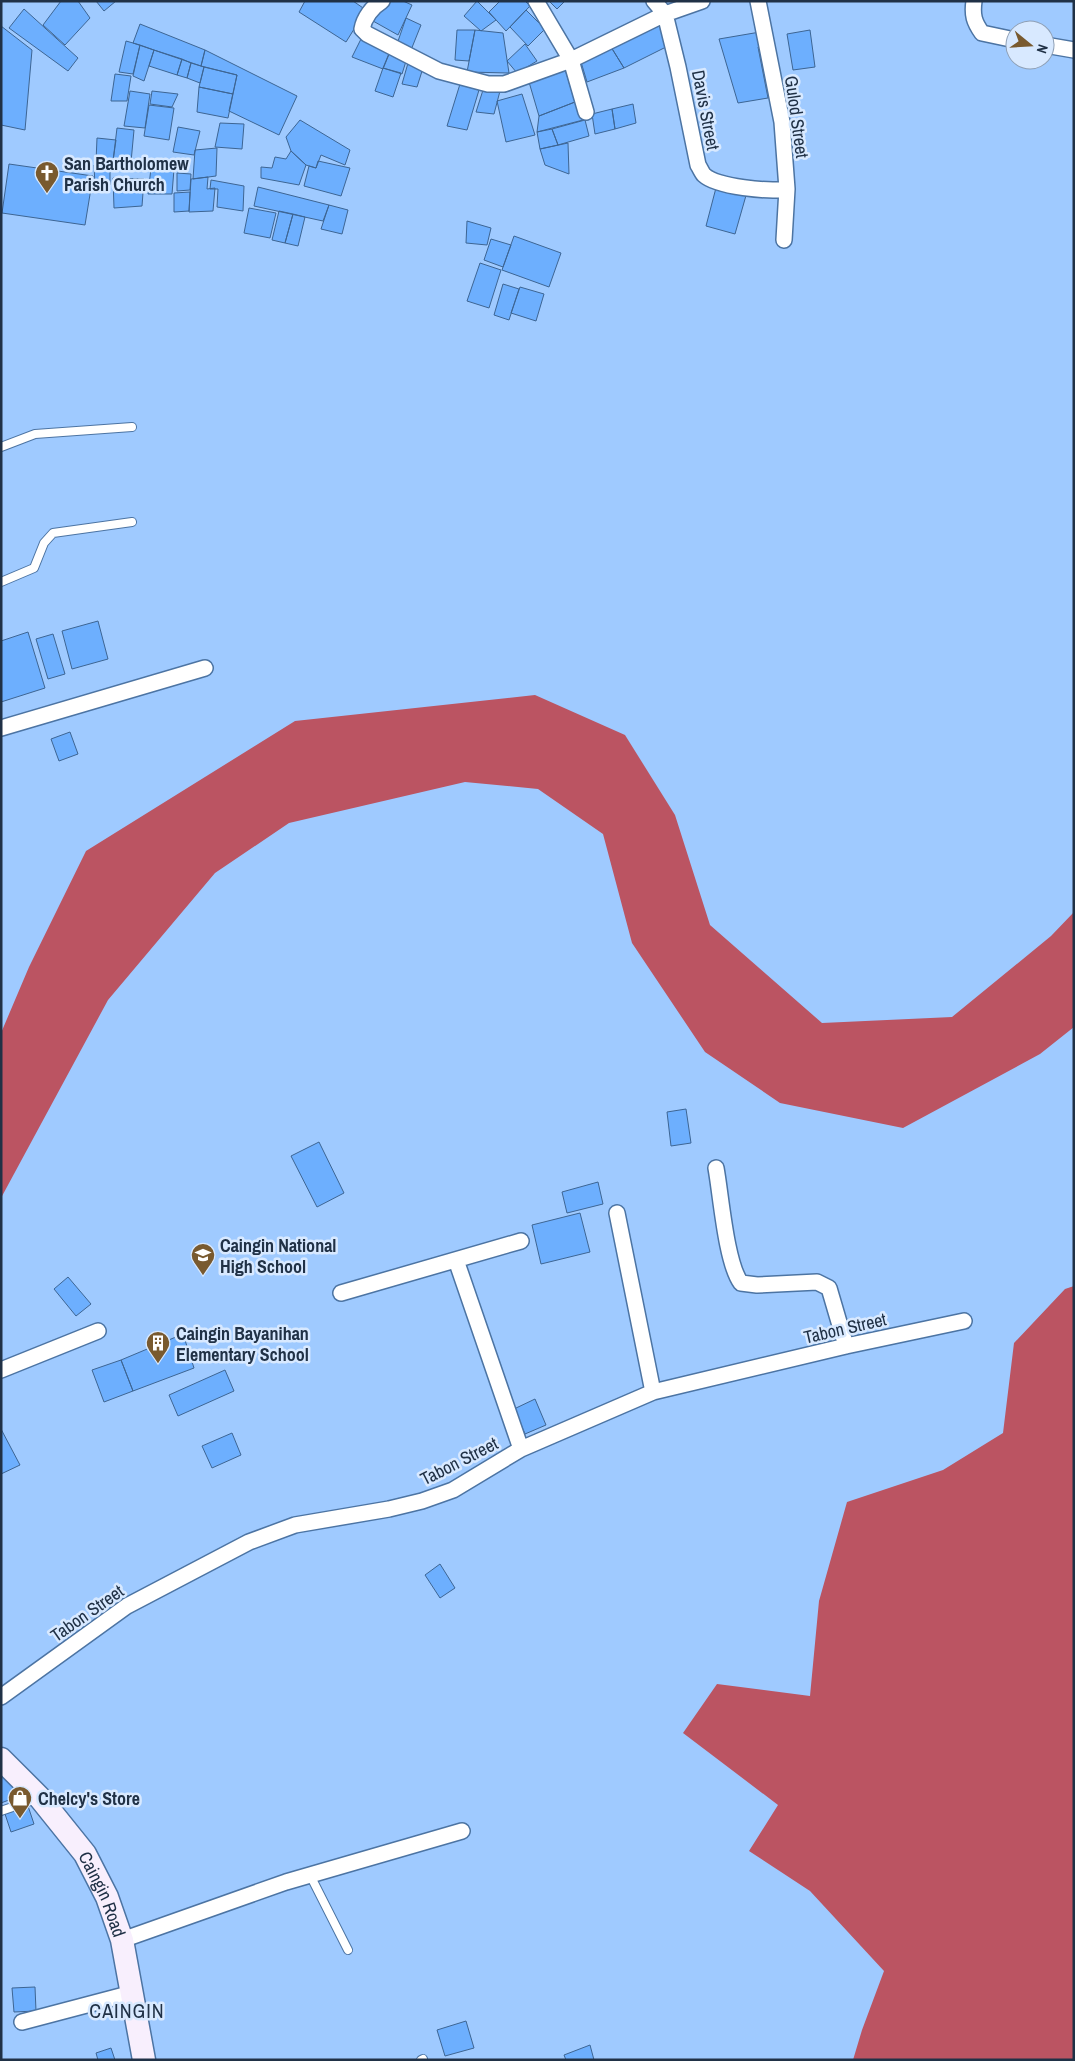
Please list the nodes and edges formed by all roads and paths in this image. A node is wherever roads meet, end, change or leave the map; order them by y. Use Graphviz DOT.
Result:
graph roads {
  1 [pos="382,1"];
  2 [pos="536,1"];
  3 [pos="654,1"];
  4 [pos="702,1"];
  5 [pos="758,1"];
  6 [pos="974,1"];
  7 [pos="665,14"];
  8 [pos="1005,38"];
  9 [pos="1055,47"];
  10 [pos="1074,50"];
  11 [pos="571,60"];
  12 [pos="586,112"];
  13 [pos="787,189"];
  14 [pos="784,240"];
  15 [pos="132,427"];
  16 [pos="1,447"];
  17 [pos="132,522"];
  18 [pos="1,582"];
  19 [pos="205,668"];
  20 [pos="1,728"];
  21 [pos="716,1168"];
  22 [pos="617,1213"];
  23 [pos="521,1241"];
  24 [pos="456,1260"];
  25 [pos="341,1293"];
  26 [pos="964,1322"];
  27 [pos="98,1331"];
  28 [pos="846,1346"];
  29 [pos="1,1370"];
  30 [pos="653,1392"];
  31 [pos="522,1450"];
  32 [pos="1,1697"];
  33 [pos="1,1759"];
  34 [pos="40,1798"];
  35 [pos="1,1811"];
  36 [pos="462,1832"];
  37 [pos="310,1875"];
  38 [pos="122,1940"];
  39 [pos="348,1950"];
  40 [pos="132,1993"];
  41 [pos="22,2022"];
  42 [pos="144,2060"];
  1 -- 11 [label="street"];
  2 -- 11 [label="street"];
  3 -- 7 [label="street, Davis Street"];
  4 -- 7 [label="street"];
  5 -- 13 [label="street, Gulod Street"];
  6 -- 8 [label="street"];
  7 -- 11 [label="street"];
  7 -- 13 [label="street, Davis Street"];
  9 -- 10 [label="street"];
  11 -- 12 [label="street"];
  13 -- 14 [label="street, Gulod Street"];
  15 -- 16 [label="lane"];
  17 -- 18 [label="lane"];
  19 -- 20 [label="street"];
  21 -- 28 [label="street"];
  22 -- 30 [label="street"];
  23 -- 24 [label="street"];
  24 -- 25 [label="street"];
  24 -- 31 [label="street"];
  26 -- 28 [label="street, Tabon Street"];
  27 -- 29 [label="street"];
  28 -- 30 [label="street, Tabon Street"];
  30 -- 31 [label="street, Tabon Street"];
  31 -- 32 [label="street, Tabon Street"];
  33 -- 34 [label="street, Caingin Road"];
  34 -- 35 [label="lane"];
  34 -- 38 [label="street, Caingin Road"];
  36 -- 37 [label="street"];
  37 -- 38 [label="street"];
  37 -- 39 [label="lane"];
  38 -- 40 [label="street, Caingin Road"];
  40 -- 41 [label="street"];
  40 -- 42 [label="street, Caingin Road"];
}
